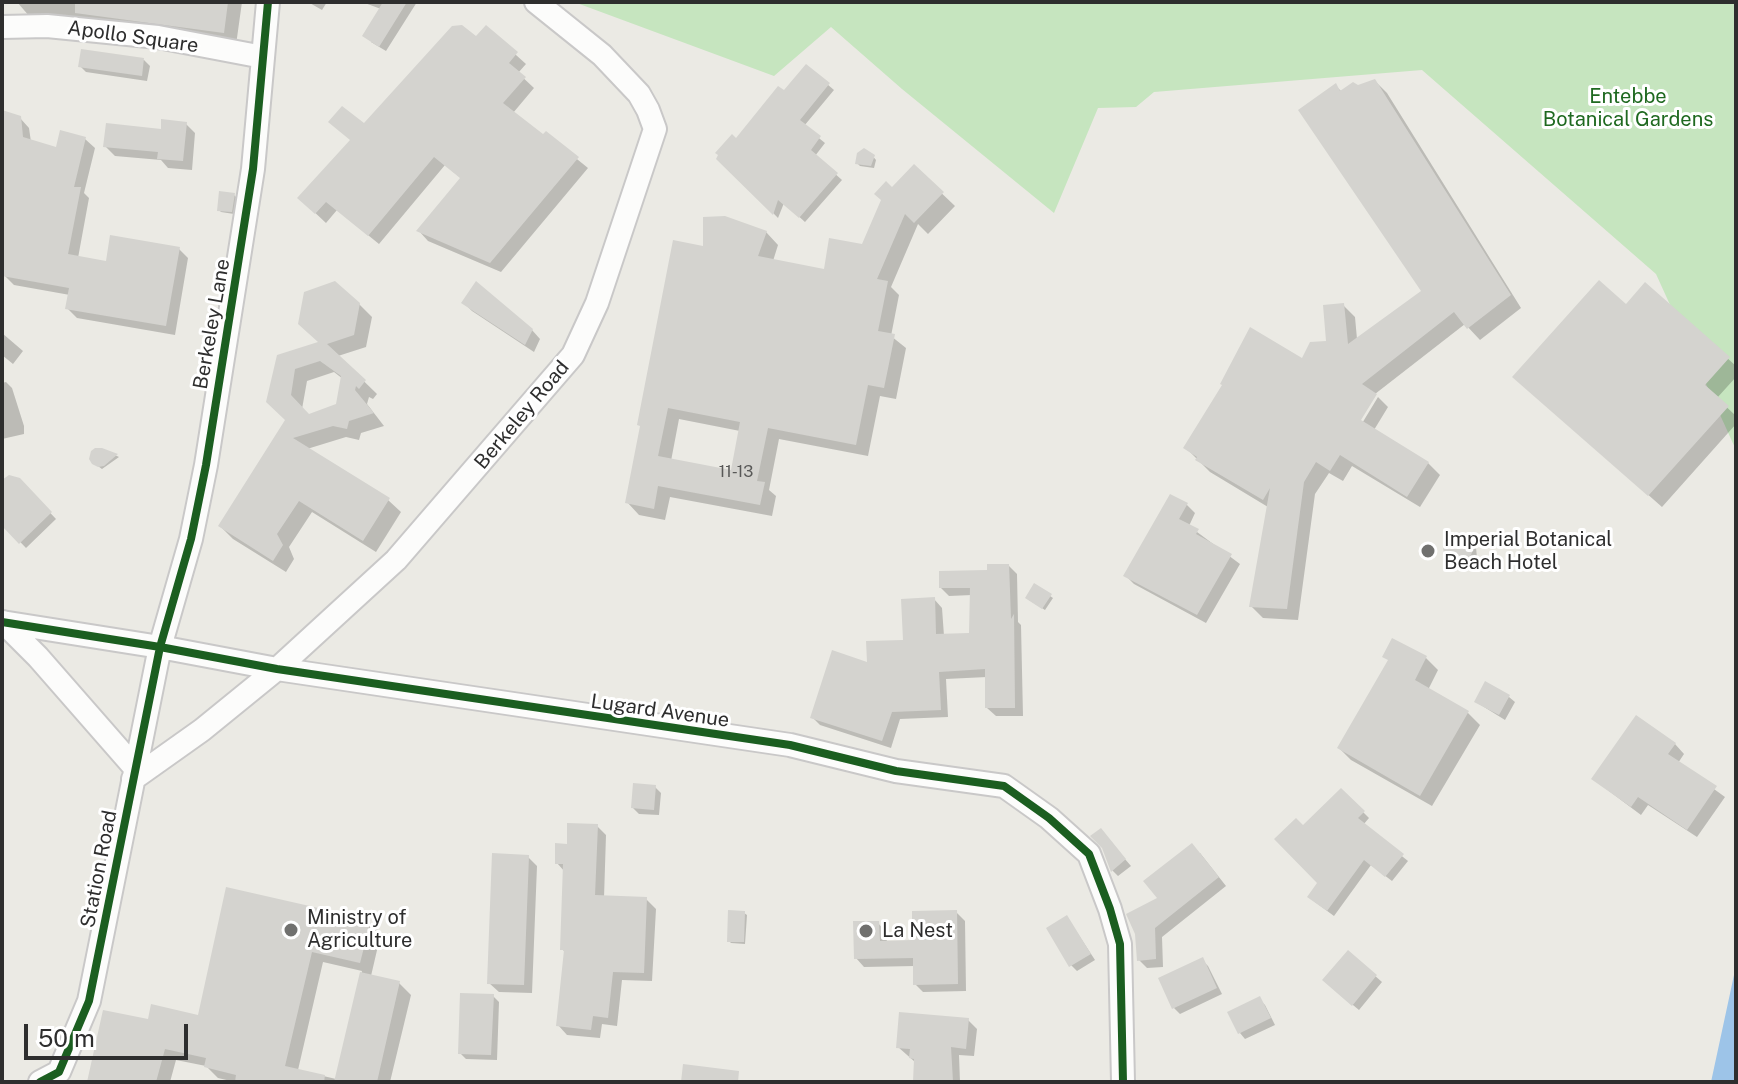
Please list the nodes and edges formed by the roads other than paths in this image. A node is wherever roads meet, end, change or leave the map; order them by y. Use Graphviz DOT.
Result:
graph roads {
  1 [pos="268,2"];
  2 [pos="536,2"];
  3 [pos="2,27"];
  4 [pos="263,57"];
  5 [pos="2,622"];
  6 [pos="160,647"];
  7 [pos="277,669"];
  8 [pos="134,774"];
  9 [pos="40,1082"];
  10 [pos="1123,1082"];
  1 -- 4 [label="street, Berkeley Lane"];
  2 -- 7 [label="street, Berkeley Road"];
  3 -- 4 [label="street, Apollo Square"];
  4 -- 6 [label="street, Berkeley Lane"];
  5 -- 6 [label="street, Lugard Avenue"];
  5 -- 8 [label="street"];
  6 -- 7 [label="street, Lugard Avenue"];
  6 -- 8 [label="street, Station Road"];
  7 -- 8 [label="street, Berkeley Road"];
  7 -- 10 [label="street, Lugard Avenue"];
  8 -- 9 [label="street, Station Road"];
}
